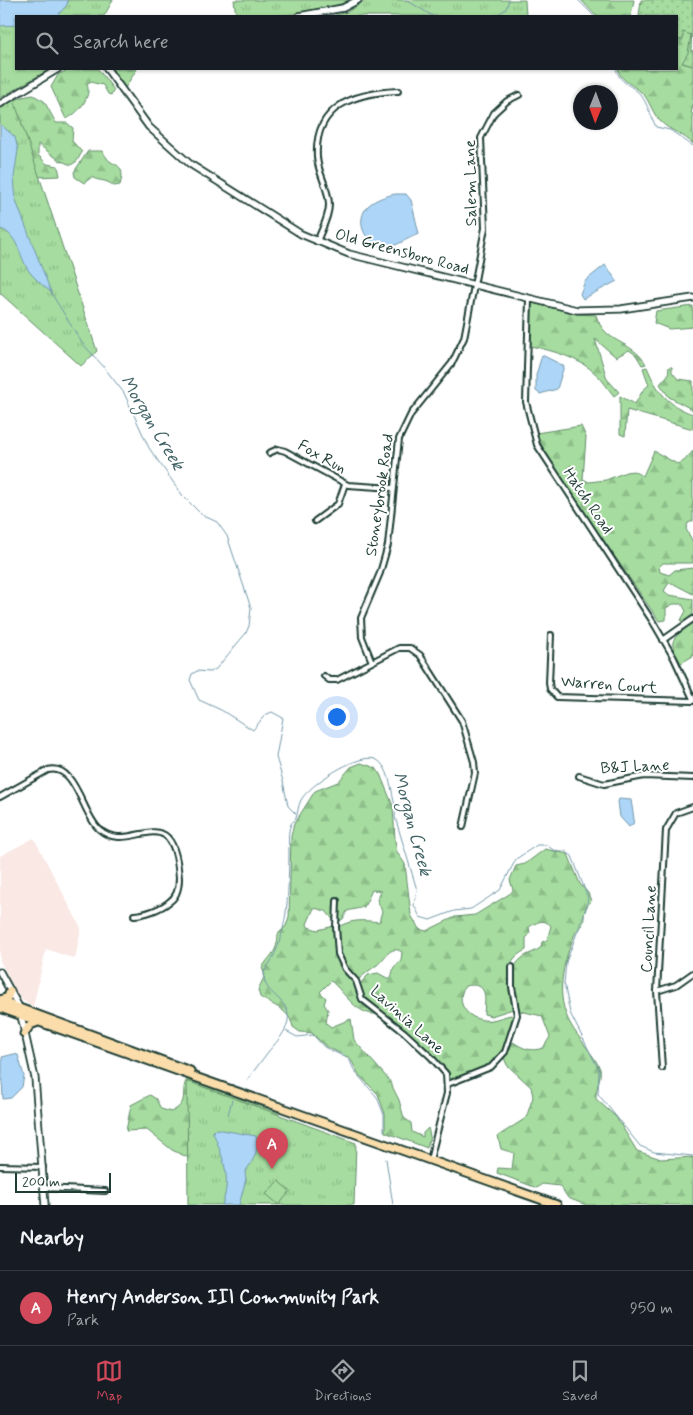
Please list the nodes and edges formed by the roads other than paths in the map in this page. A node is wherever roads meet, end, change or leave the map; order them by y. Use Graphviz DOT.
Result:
graph roads {
  1 [pos="358,0"];
  2 [pos="304,15"];
  3 [pos="56,70"];
  4 [pos="108,70"];
  5 [pos="398,91"];
  6 [pos="519,95"];
  7 [pos="0,104"];
  8 [pos="318,242"];
  9 [pos="473,285"];
  10 [pos="693,298"];
  11 [pos="529,299"];
  12 [pos="268,453"];
  13 [pos="346,484"];
  14 [pos="393,488"];
  15 [pos="315,521"];
  16 [pos="693,619"];
  17 [pos="551,635"];
  18 [pos="664,640"];
  19 [pos="372,662"];
  20 [pos="324,676"];
  21 [pos="693,700"];
  22 [pos="579,776"];
  23 [pos="693,778"];
  24 [pos="0,797"];
  25 [pos="693,806"];
  26 [pos="463,827"];
  27 [pos="337,901"];
  28 [pos="134,915"];
  29 [pos="512,967"];
  30 [pos="0,972"];
  31 [pos="693,973"];
  32 [pos="10,991"];
  33 [pos="657,991"];
  34 [pos="0,1000"];
  35 [pos="19,1007"];
  36 [pos="0,1008"];
  37 [pos="20,1015"];
  38 [pos="38,1022"];
  39 [pos="24,1034"];
  40 [pos="662,1068"];
  41 [pos="448,1084"];
  42 [pos="242,1092"];
  43 [pos="430,1160"];
  44 [pos="0,1166"];
  45 [pos="42,1167"];
  46 [pos="44,1188"];
  47 [pos="105,1191"];
  48 [pos="45,1205"];
  49 [pos="557,1205"];
  1 -- 2 [label="street"];
  3 -- 7 [label="street"];
  4 -- 8 [label="street, Old Greensboro Road"];
  5 -- 8 [label="street"];
  6 -- 9 [label="street, Salem Lane"];
  8 -- 9 [label="street, Old Greensboro Road"];
  9 -- 11 [label="street, Old Greensboro Road"];
  9 -- 14 [label="street, Stoneybrook Road"];
  10 -- 11 [label="street, Old Greensboro Road"];
  11 -- 18 [label="street, Hatch Road"];
  12 -- 13 [label="street, Fox Run"];
  13 -- 14 [label="street, Fox Run"];
  13 -- 15 [label="street"];
  14 -- 19 [label="street, Stoneybrook Road"];
  16 -- 18 [label="street"];
  17 -- 21 [label="street, Warren Court"];
  18 -- 21 [label="street, Hatch Road"];
  19 -- 20 [label="street"];
  19 -- 26 [label="street"];
  22 -- 23 [label="street, B&J Lane"];
  24 -- 28 [label="street"];
  25 -- 33 [label="street, Council Lane"];
  27 -- 41 [label="street, Lavinia Lane"];
  29 -- 41 [label="street"];
  30 -- 32 [label="street"];
  31 -- 33 [label="street"];
  32 -- 34 [label="highway"];
  32 -- 35 [label="street"];
  33 -- 40 [label="street, Council Lane"];
  34 -- 35 [label="highway"];
  35 -- 37 [label="street"];
  35 -- 42 [label="highway"];
  36 -- 37 [label="highway"];
  37 -- 38 [label="highway"];
  37 -- 39 [label="street"];
  38 -- 39 [label="highway"];
  38 -- 42 [label="highway"];
  39 -- 45 [label="street"];
  41 -- 43 [label="street"];
  42 -- 43 [label="highway"];
  43 -- 49 [label="highway"];
  44 -- 45 [label="street"];
  45 -- 46 [label="street"];
  46 -- 47 [label="street"];
  46 -- 48 [label="street"];
}
